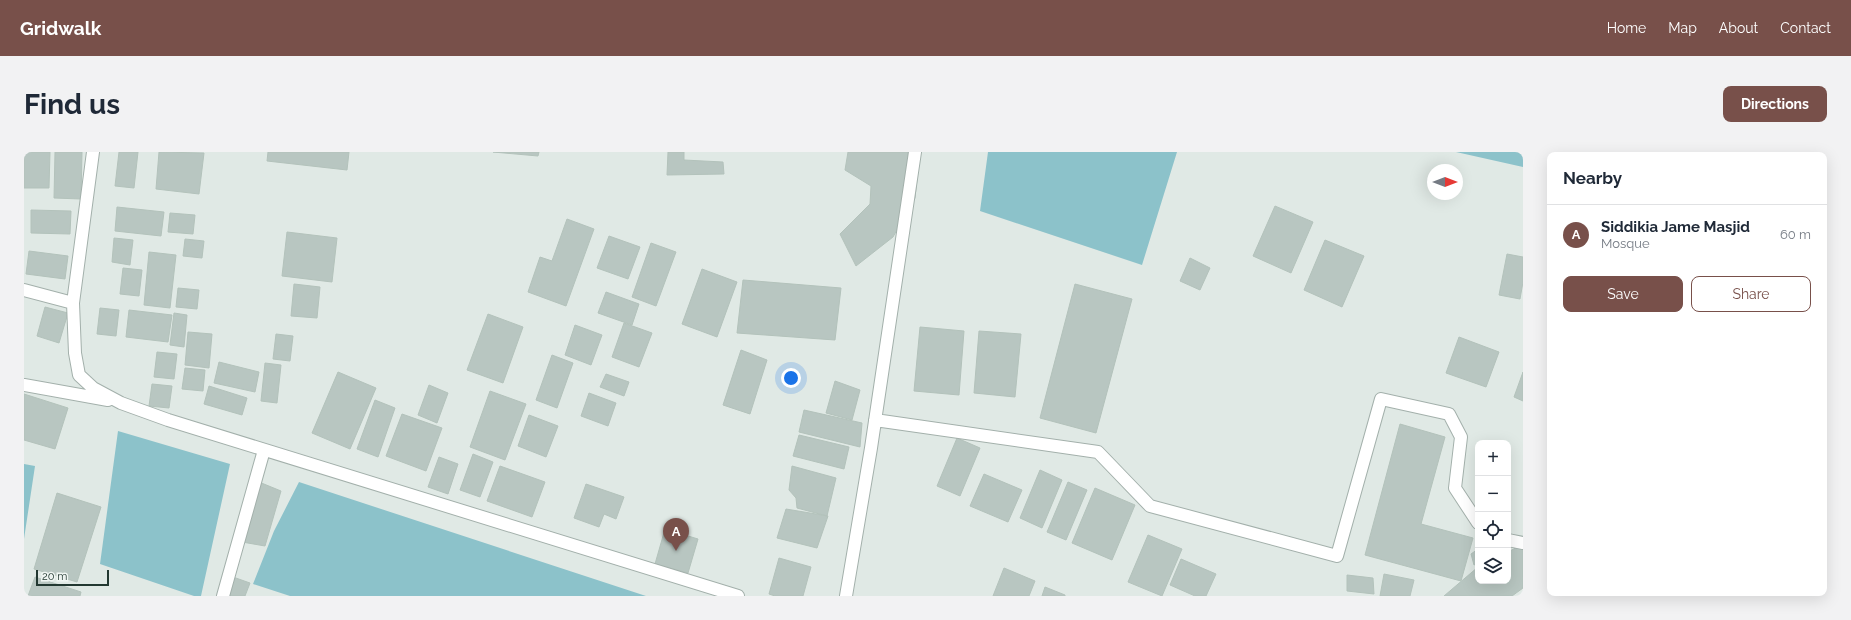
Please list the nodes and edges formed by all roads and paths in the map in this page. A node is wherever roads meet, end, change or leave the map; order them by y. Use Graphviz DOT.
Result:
graph roads {
  1 [pos="92,152"];
  2 [pos="915,152"];
  3 [pos="24,290"];
  4 [pos="73,303"];
  5 [pos="24,385"];
  6 [pos="121,402"];
  7 [pos="875,420"];
  8 [pos="264,450"];
  9 [pos="1475,518"];
  10 [pos="1511,541"];
  11 [pos="1523,544"];
  12 [pos="223,596"];
  13 [pos="738,596"];
  14 [pos="846,596"];
  1 -- 4 [label="street"];
  2 -- 7 [label="street"];
  3 -- 4 [label="street"];
  4 -- 6 [label="street"];
  5 -- 6 [label="street"];
  6 -- 8 [label="street"];
  7 -- 9 [label="street"];
  7 -- 14 [label="street"];
  8 -- 12 [label="street"];
  8 -- 13 [label="street"];
  10 -- 11 [label="street"];
}
